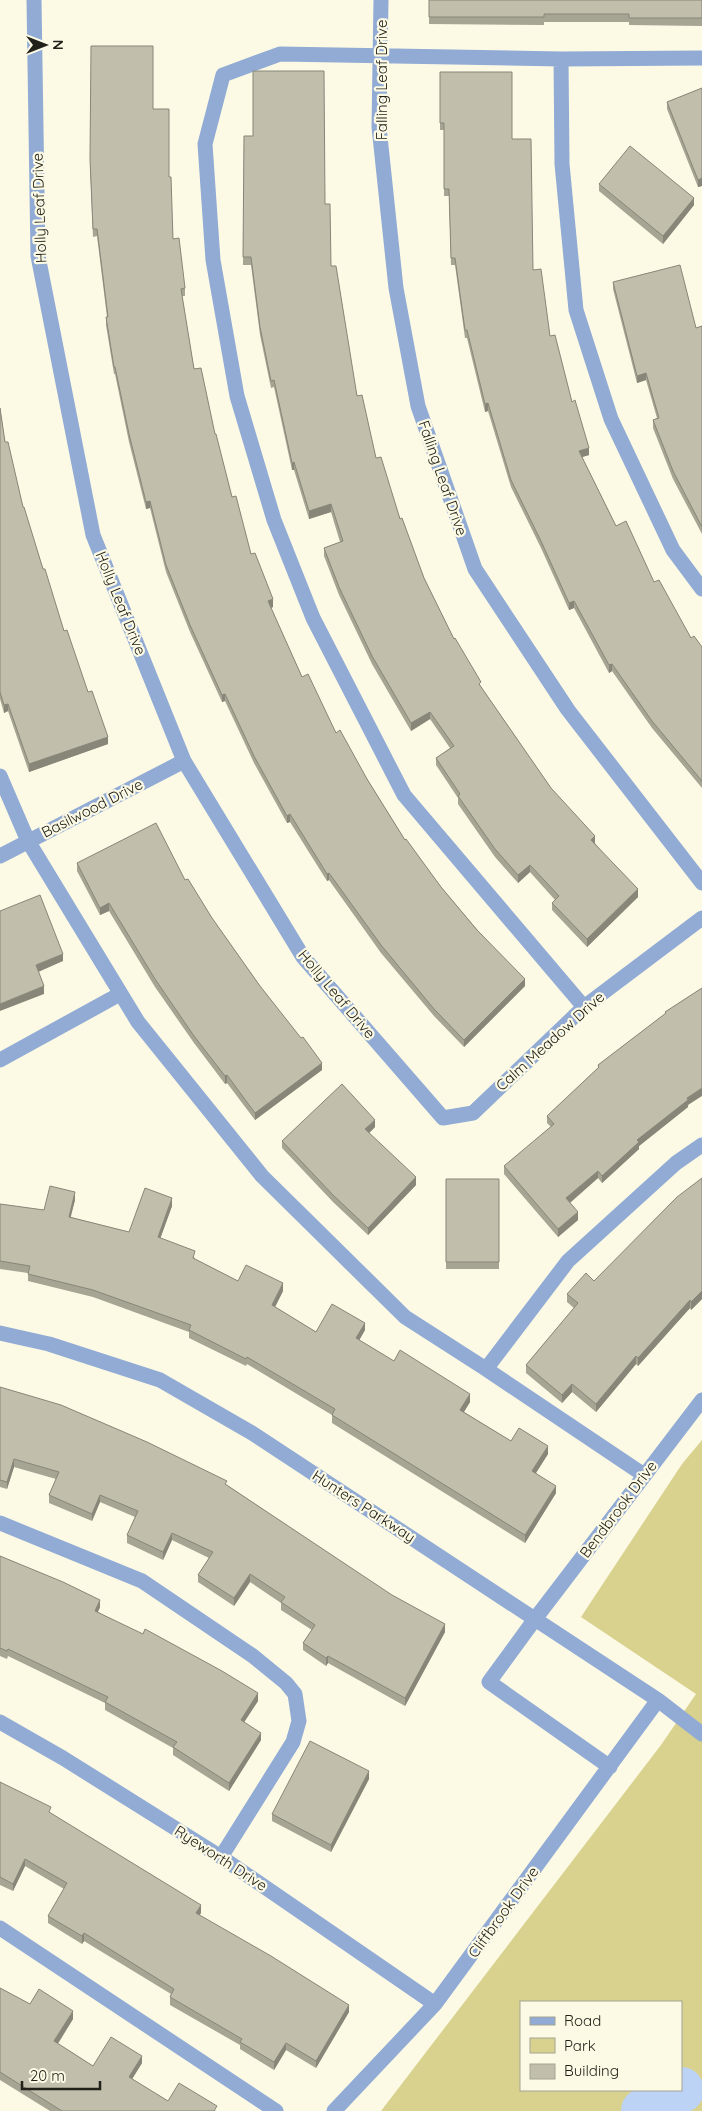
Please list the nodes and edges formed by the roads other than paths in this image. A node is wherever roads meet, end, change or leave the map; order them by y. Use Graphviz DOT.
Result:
graph roads {
  1 [pos="34,0"];
  2 [pos="381,0"];
  3 [pos="380,55"];
  4 [pos="702,58"];
  5 [pos="561,59"];
  6 [pos="702,589"];
  7 [pos="184,761"];
  8 [pos="0,776"];
  9 [pos="28,841"];
  10 [pos="0,856"];
  11 [pos="702,883"];
  12 [pos="702,918"];
  13 [pos="120,994"];
  14 [pos="584,1007"];
  15 [pos="0,1060"];
  16 [pos="443,1118"];
  17 [pos="702,1145"];
  18 [pos="0,1333"];
  19 [pos="486,1369"];
  20 [pos="702,1400"];
  21 [pos="644,1475"];
  22 [pos="0,1523"];
  23 [pos="535,1618"];
  24 [pos="658,1700"];
  25 [pos="0,1722"];
  26 [pos="702,1734"];
  27 [pos="610,1767"];
  28 [pos="221,1856"];
  29 [pos="0,1928"];
  30 [pos="435,2004"];
  31 [pos="276,2111"];
  32 [pos="334,2111"];
  1 -- 7 [label="street, Holly Leaf Drive"];
  2 -- 3 [label="street, Falling Leaf Drive"];
  3 -- 5 [label="street"];
  3 -- 11 [label="street, Falling Leaf Drive"];
  3 -- 14 [label="street"];
  4 -- 5 [label="street"];
  5 -- 6 [label="street"];
  7 -- 9 [label="street, Basilwood Drive"];
  7 -- 16 [label="street, Holly Leaf Drive"];
  8 -- 9 [label="street"];
  9 -- 10 [label="street, Basilwood Drive"];
  9 -- 13 [label="street"];
  12 -- 14 [label="street, Calm Meadow Drive"];
  13 -- 15 [label="street"];
  13 -- 19 [label="street"];
  14 -- 16 [label="street, Calm Meadow Drive"];
  17 -- 19 [label="street"];
  18 -- 23 [label="street, Hunters Parkway"];
  19 -- 21 [label="street"];
  20 -- 21 [label="street, Bendbrook Drive"];
  21 -- 23 [label="street, Bendbrook Drive"];
  22 -- 28 [label="street"];
  23 -- 24 [label="street, Hunters Parkway"];
  23 -- 27 [label="street, Bendbrook Drive"];
  24 -- 26 [label="street, Hunters Parkway"];
  24 -- 27 [label="street, Cliffbrook Drive"];
  25 -- 28 [label="street, Ryeworth Drive"];
  27 -- 30 [label="street, Cliffbrook Drive"];
  28 -- 30 [label="street, Ryeworth Drive"];
  29 -- 31 [label="street"];
  30 -- 32 [label="street, Cliffbrook Drive"];
}
